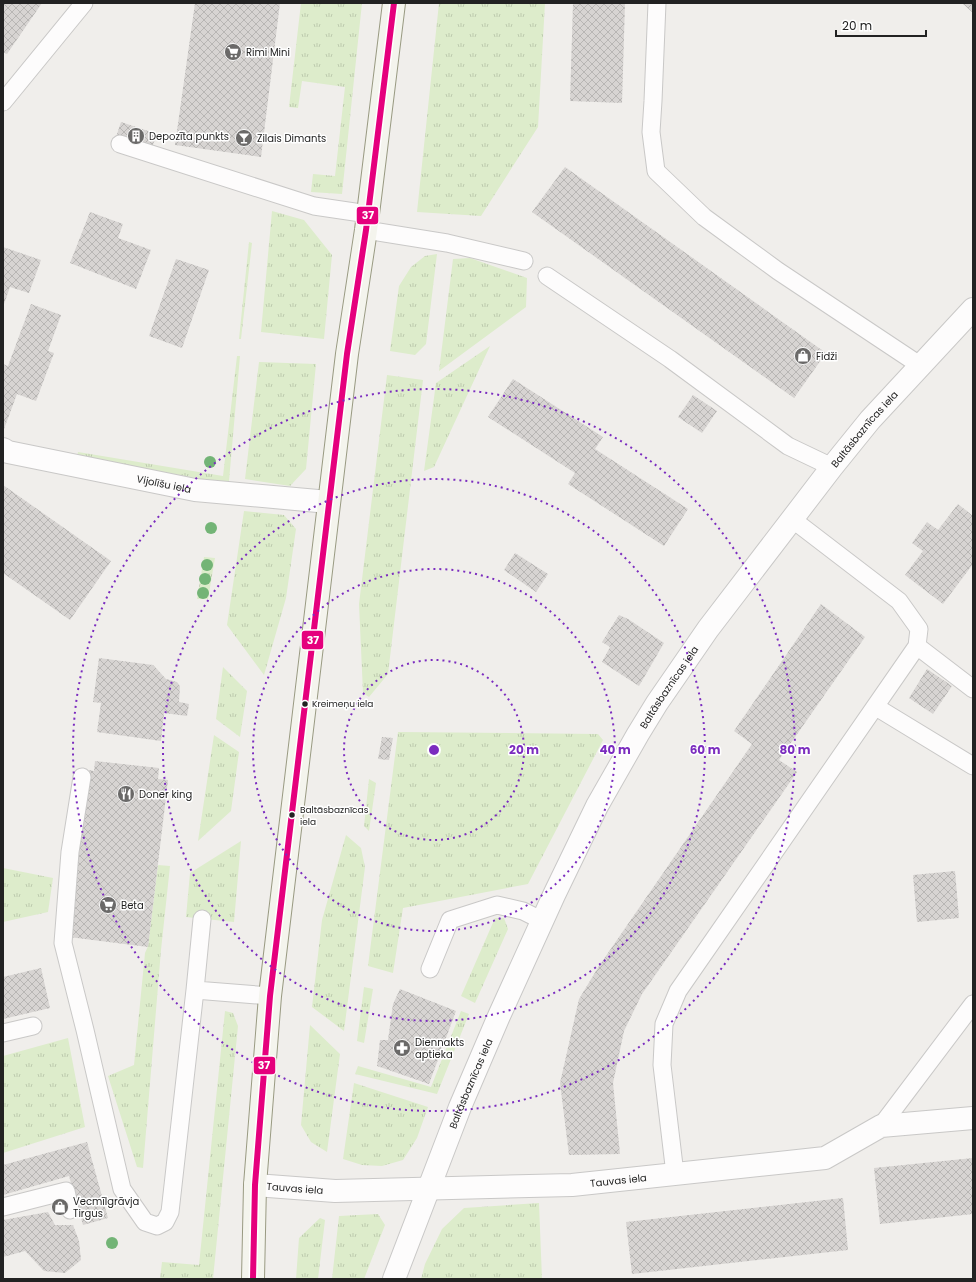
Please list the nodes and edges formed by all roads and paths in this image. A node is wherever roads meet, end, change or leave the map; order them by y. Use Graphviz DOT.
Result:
graph roads {
  1 [pos="84,3"];
  2 [pos="394,3"];
  3 [pos="657,3"];
  4 [pos="3,102"];
  5 [pos="120,144"];
  6 [pos="367,222"];
  7 [pos="524,261"];
  8 [pos="547,276"];
  9 [pos="973,309"];
  10 [pos="921,366"];
  11 [pos="3,449"];
  12 [pos="832,467"];
  13 [pos="329,502"];
  14 [pos="792,518"];
  15 [pos="917,646"];
  16 [pos="973,689"];
  17 [pos="876,707"];
  18 [pos="973,766"];
  19 [pos="82,777"];
  20 [pos="202,919"];
  21 [pos="543,921"];
  22 [pos="430,969"];
  23 [pos="195,990"];
  24 [pos="270,996"];
  25 [pos="973,1004"];
  26 [pos="33,1026"];
  27 [pos="3,1033"];
  28 [pos="973,1118"];
  29 [pos="881,1126"];
  30 [pos="675,1174"];
  31 [pos="255,1185"];
  32 [pos="428,1189"];
  33 [pos="3,1207"];
  34 [pos="70,1210"];
  35 [pos="253,1279"];
  36 [pos="394,1279"];
  1 -- 4 [label="lane"];
  2 -- 6 [label="main road"];
  3 -- 10 [label="lane"];
  5 -- 6 [label="lane"];
  6 -- 7 [label="lane"];
  6 -- 13 [label="main road"];
  8 -- 12 [label="lane"];
  9 -- 10 [label="street, Baltāsbaznīcas iela"];
  10 -- 12 [label="street, Baltāsbaznīcas iela"];
  11 -- 13 [label="street, Vijolīšu iela"];
  12 -- 14 [label="street, Baltāsbaznīcas iela"];
  13 -- 24 [label="main road"];
  14 -- 15 [label="lane"];
  14 -- 21 [label="street, Baltāsbaznīcas iela"];
  15 -- 16 [label="lane"];
  15 -- 17 [label="lane"];
  17 -- 18 [label="lane"];
  17 -- 30 [label="lane"];
  19 -- 23 [label="lane"];
  20 -- 23 [label="lane"];
  21 -- 22 [label="lane"];
  21 -- 32 [label="street, Baltāsbaznīcas iela"];
  23 -- 24 [label="lane"];
  24 -- 31 [label="main road"];
  25 -- 29 [label="lane"];
  26 -- 27 [label="lane"];
  28 -- 29 [label="street, Tauvas iela"];
  29 -- 30 [label="street, Tauvas iela"];
  30 -- 32 [label="street, Tauvas iela"];
  31 -- 32 [label="street, Tauvas iela"];
  31 -- 35 [label="main road"];
  32 -- 36 [label="street, Baltāsbaznīcas iela"];
  33 -- 34 [label="lane"];
}
